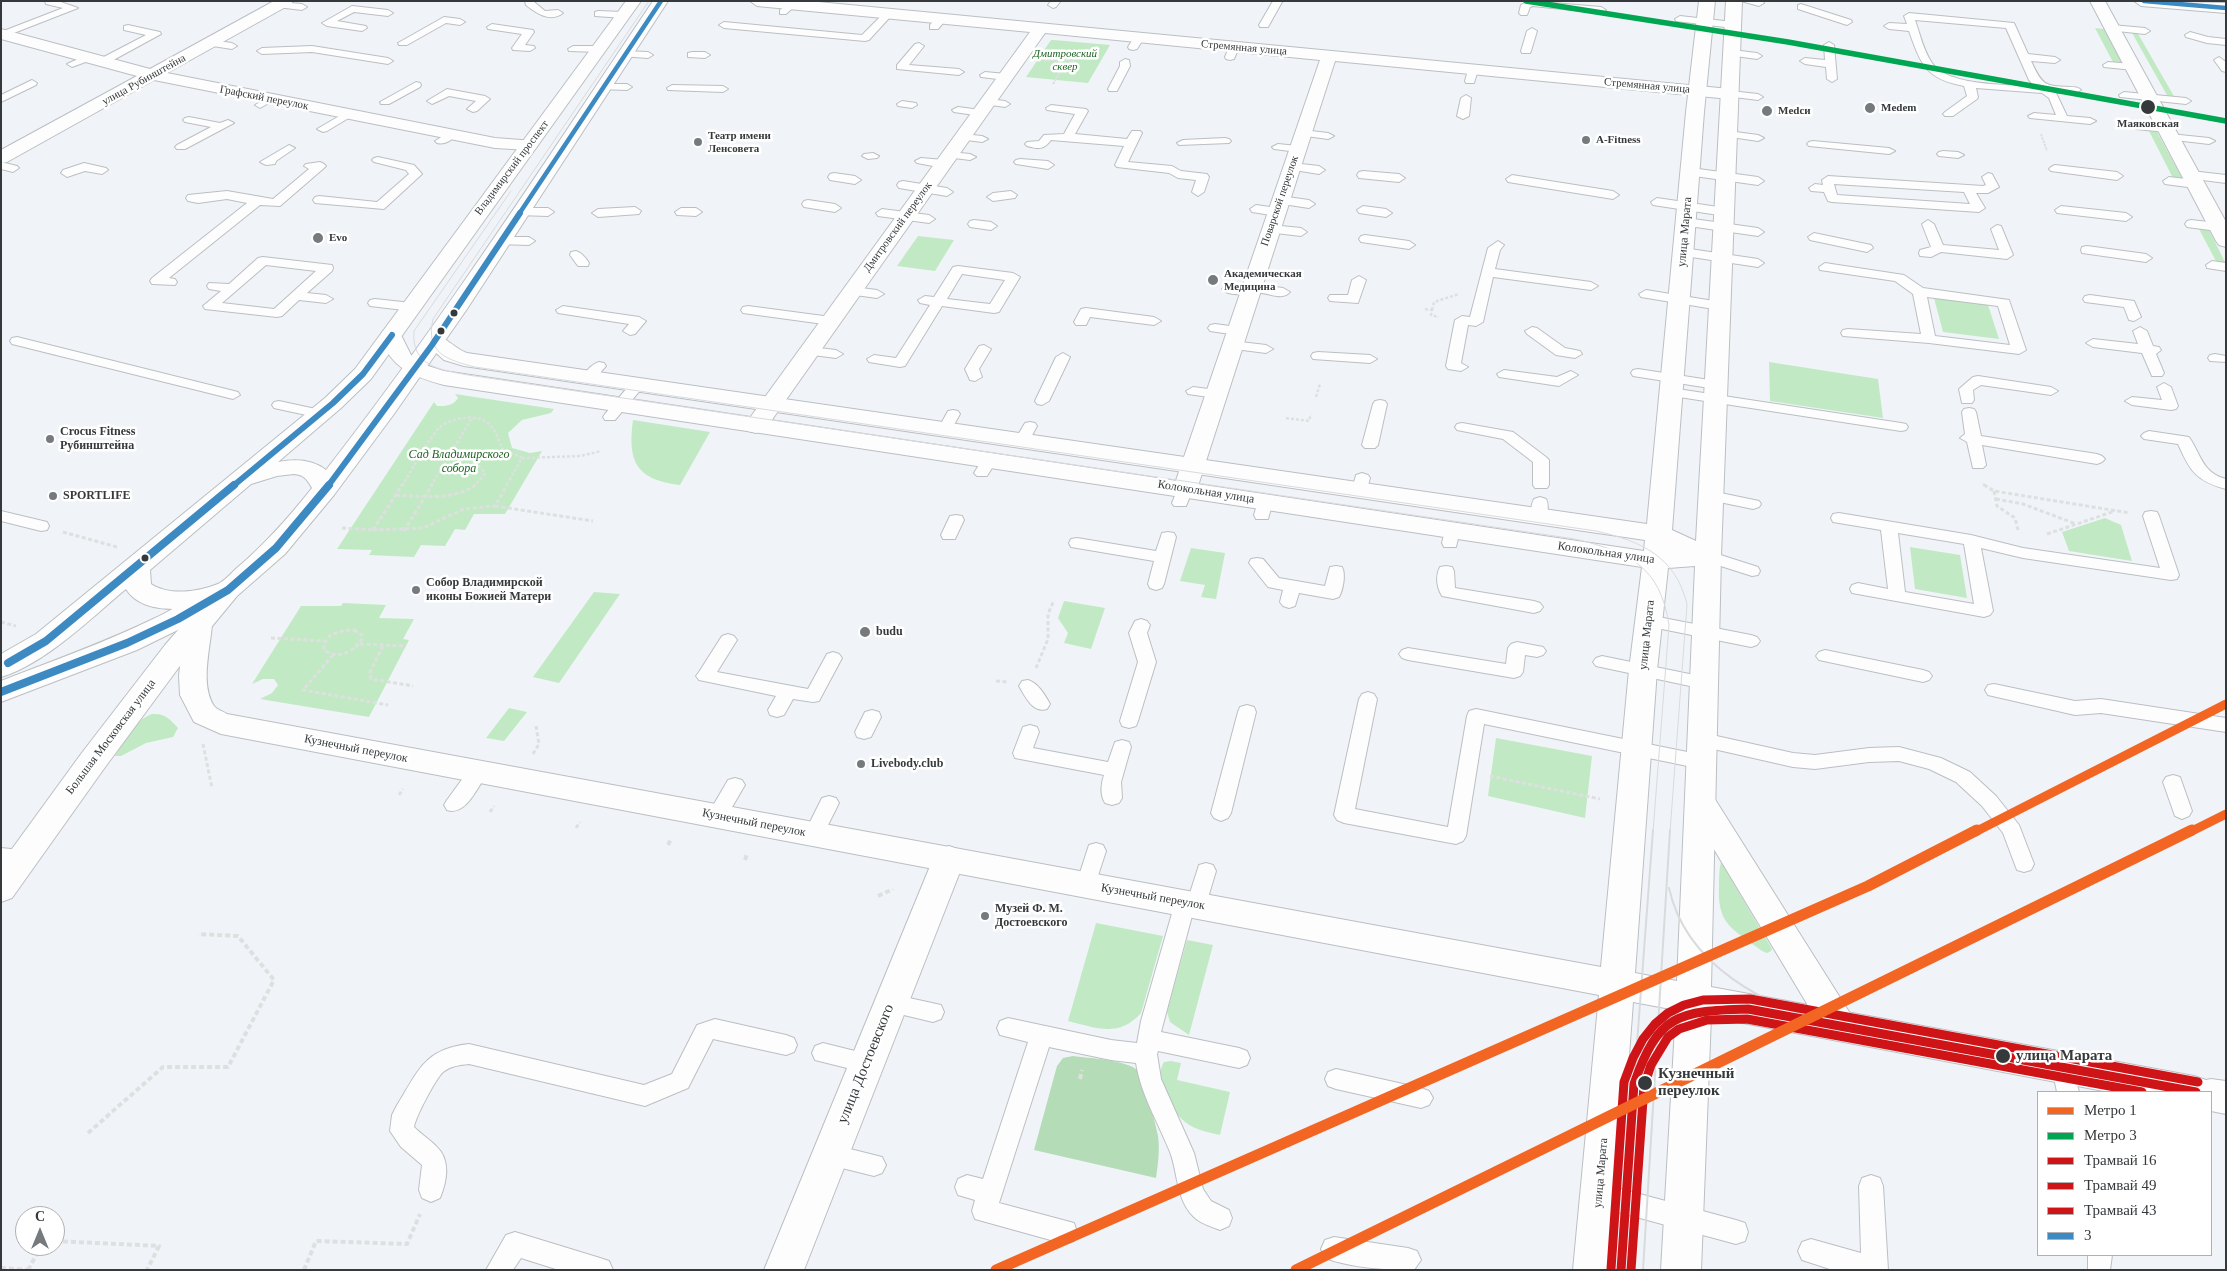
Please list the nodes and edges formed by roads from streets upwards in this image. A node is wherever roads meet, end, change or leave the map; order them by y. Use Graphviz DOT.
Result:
graph roads {
  1 [pos="661,1"];
  2 [pos="757,1"];
  3 [pos="1707,1"];
  4 [pos="1734,1"];
  5 [pos="2098,1"];
  6 [pos="2141,1"];
  7 [pos="283,3"];
  8 [pos="843,6"];
  9 [pos="629,8"];
  10 [pos="2226,8"];
  11 [pos="1040,26"];
  12 [pos="2,34"];
  13 [pos="1322,52"];
  14 [pos="152,75"];
  15 [pos="1698,91"];
  16 [pos="1730,94"];
  17 [pos="529,145"];
  18 [pos="5,163"];
  19 [pos="2222,234"];
  20 [pos="391,336"];
  21 [pos="434,341"];
  22 [pos="415,368"];
  23 [pos="772,404"];
  24 [pos="756,426"];
  25 [pos="1192,465"];
  26 [pos="240,481"];
  27 [pos="325,490"];
  28 [pos="1182,496"];
  29 [pos="1656,547"];
  30 [pos="1708,556"];
  31 [pos="137,567"];
  32 [pos="228,590"];
  33 [pos="198,625"];
  34 [pos="5,678"];
  35 [pos="1700,801"];
  36 [pos="12,857"];
  37 [pos="949,859"];
  38 [pos="1,889"];
  39 [pos="1617,984"];
  40 [pos="1693,998"];
  41 [pos="1839,1026"];
  42 [pos="2066,1080"];
  43 [pos="2183,1091"];
  44 [pos="2212,1095"];
  45 [pos="2226,1098"];
  46 [pos="784,1270"];
  47 [pos="1593,1270"];
  48 [pos="1681,1270"];
  1 -- 21 [label="street"];
  2 -- 8 [label="street, Стремянная улица"];
  3 -- 15 [label="street, улица Марата"];
  4 -- 16 [label="street"];
  5 -- 19 [label="street"];
  6 -- 10 [label="street"];
  7 -- 14 [label="street, улица Рубинштейна"];
  8 -- 11 [label="street, Стремянная улица"];
  9 -- 17 [label="street, Владимирский проспект"];
  11 -- 13 [label="street, Стремянная улица"];
  11 -- 23 [label="street, Дмитровский переулок"];
  12 -- 14 [label="street, Графский переулок"];
  13 -- 15 [label="street, Стремянная улица"];
  13 -- 25 [label="street, Поварской переулок"];
  14 -- 17 [label="street, Графский переулок"];
  14 -- 18 [label="street, улица Рубинштейна"];
  15 -- 16 [label="street, Стремянная улица"];
  15 -- 29 [label="street, улица Марата"];
  16 -- 30 [label="street"];
  17 -- 20 [label="street, Владимирский проспект"];
  20 -- 22 [label="street, Колокольная улица"];
  20 -- 26 [label="street, Владимирский проспект"];
  21 -- 22 [label="street"];
  21 -- 23 [label="street, Колокольная улица"];
  22 -- 24 [label="street, Колокольная улица"];
  22 -- 27 [label="street"];
  23 -- 24 [label="street, Дмитровский переулок"];
  23 -- 25 [label="street, Колокольная улица"];
  24 -- 28 [label="street, Колокольная улица"];
  25 -- 28 [label="street, Поварской переулок"];
  25 -- 29 [label="street, Колокольная улица"];
  26 -- 27 [label="street"];
  26 -- 31 [label="street, Владимирский проспект"];
  27 -- 32 [label="street"];
  28 -- 29 [label="street, Колокольная улица"];
  29 -- 30 [label="street, Колокольная улица"];
  29 -- 39 [label="street, улица Марата"];
  30 -- 35 [label="street"];
  31 -- 32 [label="street"];
  31 -- 34 [label="street, Владимирский проспект"];
  32 -- 33 [label="street, Большая Московская улица"];
  32 -- 34 [label="street"];
  33 -- 36 [label="street, Большая Московская улица"];
  33 -- 37 [label="street, Кузнечный переулок"];
  35 -- 40 [label="street"];
  35 -- 41 [label="street"];
  36 -- 38 [label="street, Большая Московская улица"];
  37 -- 39 [label="street, Кузнечный переулок"];
  37 -- 46 [label="street, улица Достоевского"];
  39 -- 40 [label="street, Кузнечный переулок"];
  39 -- 47 [label="street, улица Марата"];
  40 -- 41 [label="street, Кузнечный переулок"];
  40 -- 48 [label="street"];
  41 -- 42 [label="street, Кузнечный переулок"];
  42 -- 43 [label="street, Кузнечный переулок"];
  44 -- 45 [label="street"];
}
